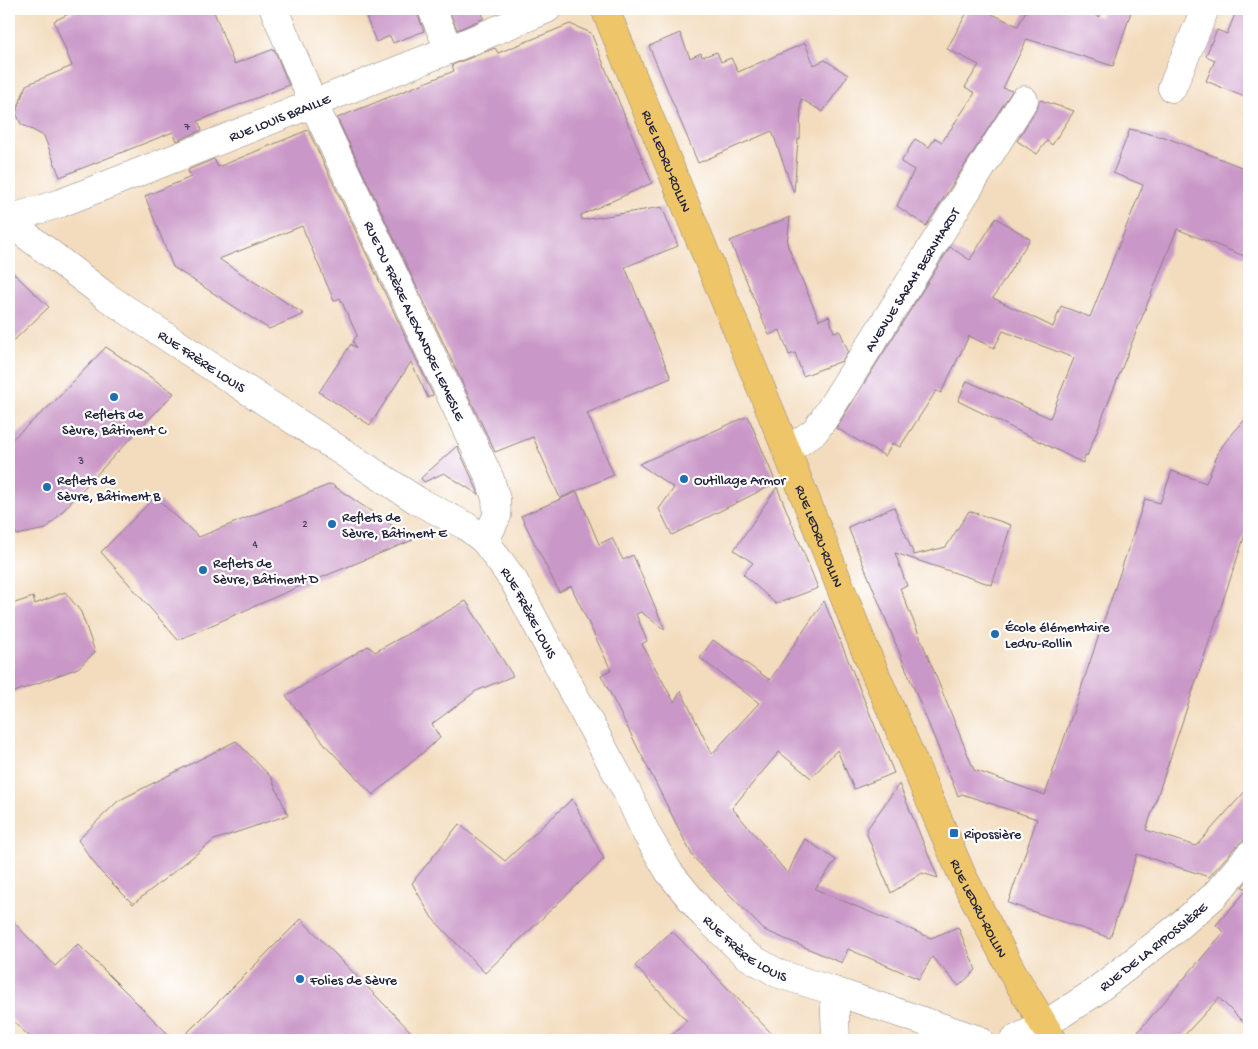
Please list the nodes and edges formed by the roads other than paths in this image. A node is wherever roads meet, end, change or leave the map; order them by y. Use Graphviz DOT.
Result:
graph roads {
  1 [pos="274,9"];
  2 [pos="432,9"];
  3 [pos="546,9"];
  4 [pos="605,9"];
  5 [pos="1205,9"];
  6 [pos="449,50"];
  7 [pos="1172,88"];
  8 [pos="1024,100"];
  9 [pos="313,103"];
  10 [pos="9,220"];
  11 [pos="786,449"];
  12 [pos="485,541"];
  13 [pos="1249,855"];
  14 [pos="834,991"];
  15 [pos="1049,1032"];
  16 [pos="836,1040"];
  17 [pos="978,1040"];
  18 [pos="1014,1040"];
  1 -- 9 [label="street, RUE DU FRÈRE ALEXANDRE LEMESLE"];
  2 -- 6 [label="street"];
  3 -- 6 [label="street, RUE LOUIS BRAILLE"];
  4 -- 11 [label="main road, RUE LEDRU-ROLLIN"];
  5 -- 7 [label="street"];
  6 -- 9 [label="street, RUE LOUIS BRAILLE"];
  8 -- 11 [label="street, AVENUE SARAH BERNHARDT"];
  9 -- 10 [label="street, RUE LOUIS BRAILLE"];
  9 -- 12 [label="street, RUE DU FRÈRE ALEXANDRE LEMESLE"];
  10 -- 12 [label="street, RUE FRÈRE LOUIS"];
  11 -- 15 [label="main road, RUE LEDRU-ROLLIN"];
  12 -- 14 [label="street, RUE FRÈRE LOUIS"];
  13 -- 15 [label="street, RUE DE LA RIPOSSIÈRE"];
  14 -- 16 [label="street"];
  14 -- 17 [label="street, RUE FRÈRE LOUIS"];
  15 -- 18 [label="street"];
}
